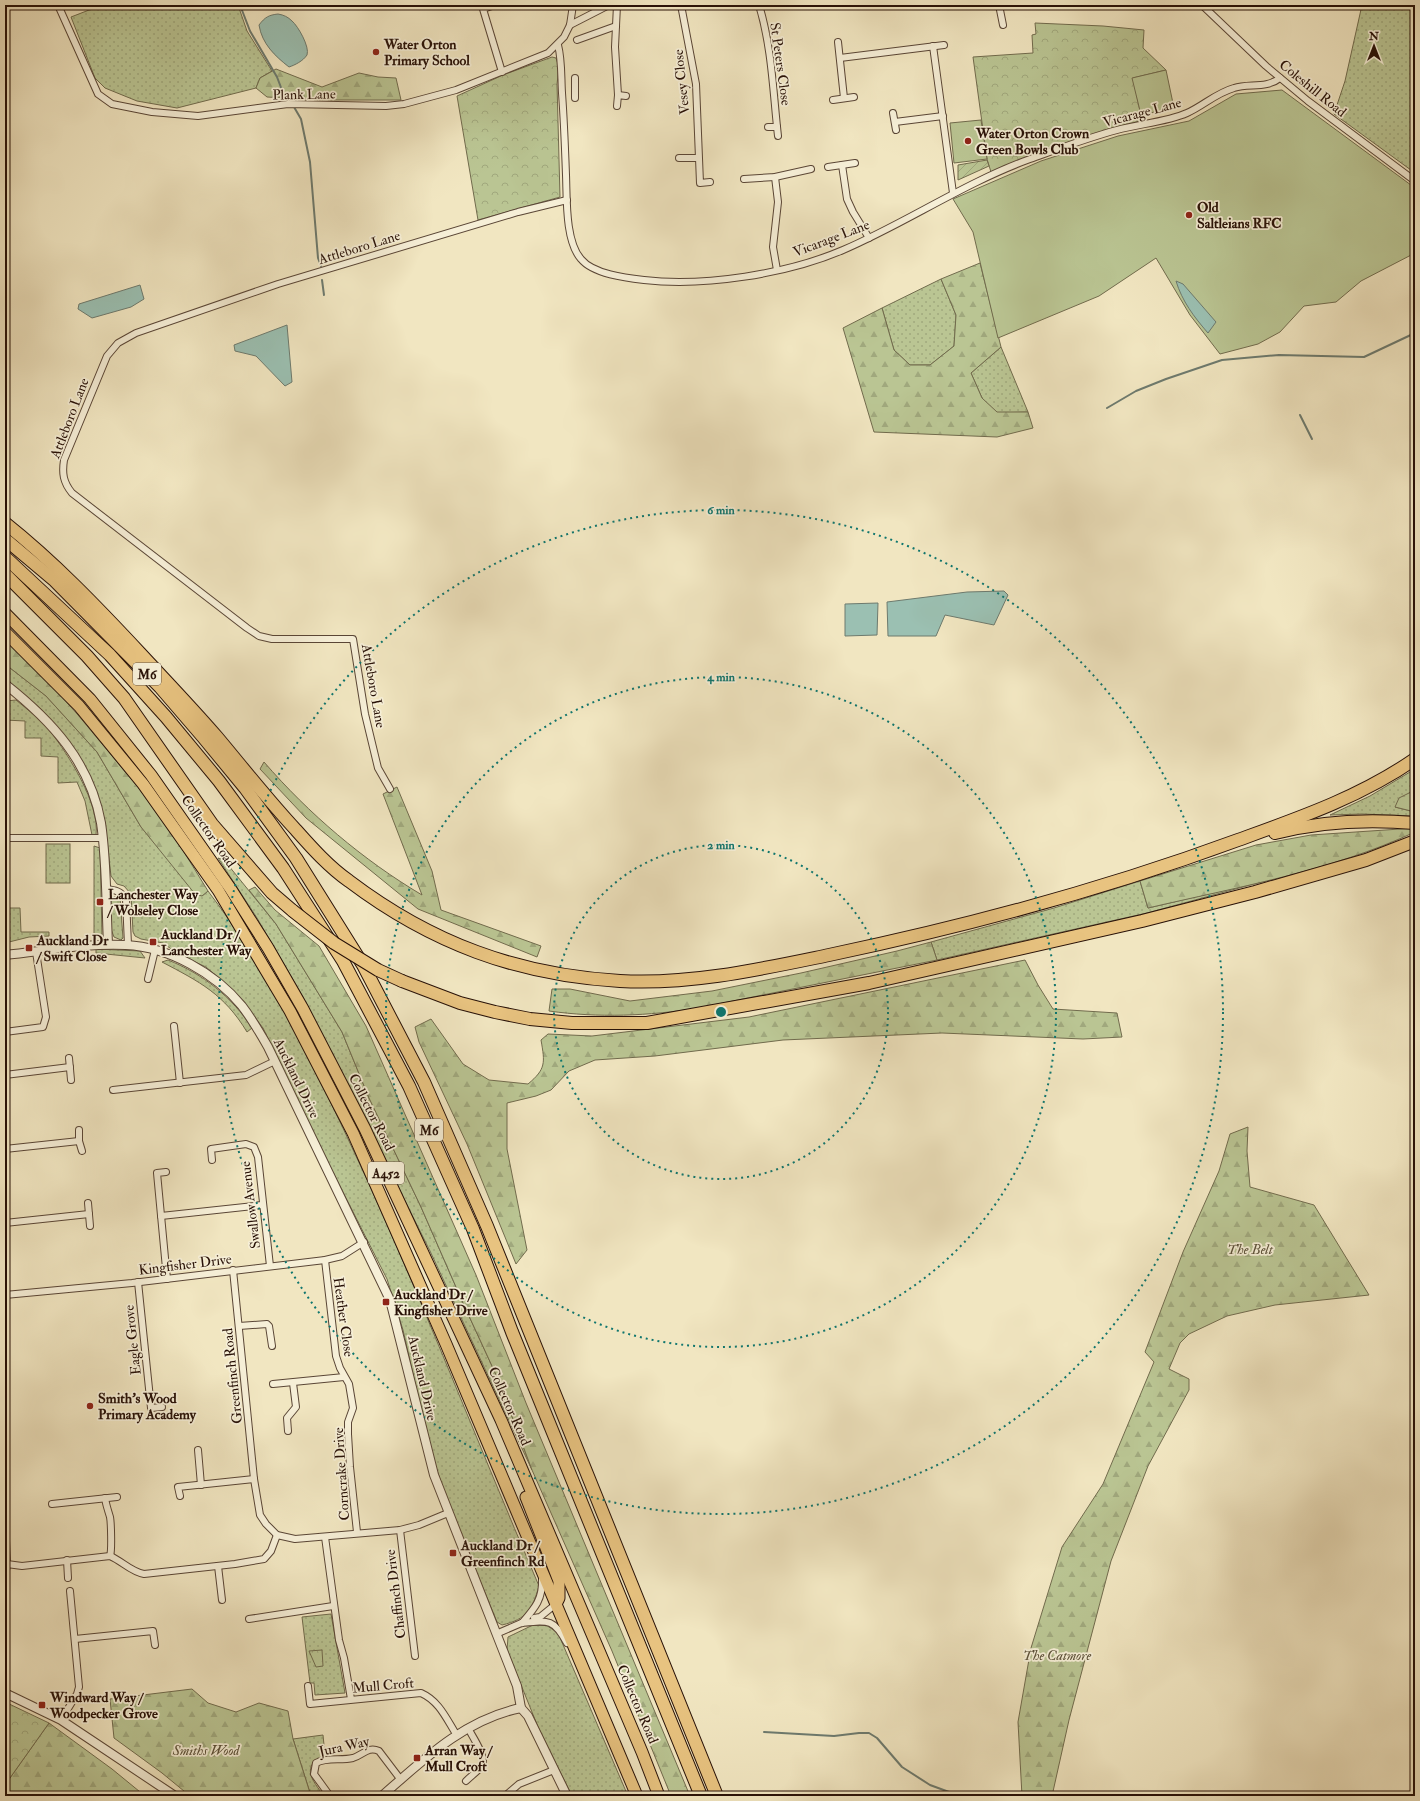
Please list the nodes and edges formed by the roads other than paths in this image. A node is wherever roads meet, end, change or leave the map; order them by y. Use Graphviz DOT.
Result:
graph roads {
  1 [pos="58,5"];
  2 [pos="495,5"];
  3 [pos="573,5"];
  4 [pos="609,5"];
  5 [pos="617,5"];
  6 [pos="682,5"];
  7 [pos="759,5"];
  8 [pos="999,5"];
  9 [pos="1202,5"];
  10 [pos="570,25"];
  11 [pos="1003,25"];
  12 [pos="616,26"];
  13 [pos="578,40"];
  14 [pos="838,42"];
  15 [pos="558,45"];
  16 [pos="944,45"];
  17 [pos="933,46"];
  18 [pos="840,58"];
  19 [pos="502,72"];
  20 [pos="575,78"];
  21 [pos="1280,78"];
  22 [pos="575,88"];
  23 [pos="562,89"];
  24 [pos="618,95"];
  25 [pos="626,96"];
  26 [pos="854,97"];
  27 [pos="575,98"];
  28 [pos="844,98"];
  29 [pos="833,100"];
  30 [pos="617,106"];
  31 [pos="893,113"];
  32 [pos="943,116"];
  33 [pos="895,122"];
  34 [pos="768,127"];
  35 [pos="777,127"];
  36 [pos="896,130"];
  37 [pos="778,136"];
  38 [pos="679,158"];
  39 [pos="698,158"];
  40 [pos="855,162"];
  41 [pos="842,165"];
  42 [pos="828,167"];
  43 [pos="811,169"];
  44 [pos="775,177"];
  45 [pos="744,179"];
  46 [pos="1415,181"];
  47 [pos="710,182"];
  48 [pos="953,193"];
  49 [pos="567,200"];
  50 [pos="869,238"];
  51 [pos="777,270"];
  52 [pos="5,523"];
  53 [pos="5,539"];
  54 [pos="5,557"];
  55 [pos="5,574"];
  56 [pos="5,613"];
  57 [pos="5,632"];
  58 [pos="6,689"];
  59 [pos="1415,760"];
  60 [pos="390,789"];
  61 [pos="1415,823"];
  62 [pos="5,838"];
  63 [pos="102,838"];
  64 [pos="1415,841"];
  65 [pos="1212,850"];
  66 [pos="106,889"];
  67 [pos="108,944"];
  68 [pos="128,945"];
  69 [pos="155,950"];
  70 [pos="36,952"];
  71 [pos="5,955"];
  72 [pos="148,979"];
  73 [pos="174,1026"];
  74 [pos="5,1032"];
  75 [pos="69,1058"];
  76 [pos="275,1061"];
  77 [pos="70,1067"];
  78 [pos="5,1075"];
  79 [pos="72,1080"];
  80 [pos="180,1083"];
  81 [pos="113,1090"];
  82 [pos="79,1130"];
  83 [pos="79,1141"];
  84 [pos="5,1150"];
  85 [pos="82,1151"];
  86 [pos="212,1160"];
  87 [pos="166,1172"];
  88 [pos="88,1203"];
  89 [pos="262,1205"];
  90 [pos="89,1214"];
  91 [pos="161,1216"];
  92 [pos="5,1223"];
  93 [pos="90,1226"];
  94 [pos="364,1242"];
  95 [pos="325,1260"];
  96 [pos="270,1266"];
  97 [pos="233,1270"];
  98 [pos="167,1279"];
  99 [pos="138,1282"];
  100 [pos="5,1295"];
  101 [pos="239,1326"];
  102 [pos="272,1346"];
  103 [pos="344,1377"];
  104 [pos="293,1383"];
  105 [pos="273,1384"];
  106 [pos="162,1407"];
  107 [pos="352,1415"];
  108 [pos="501,1420"];
  109 [pos="288,1431"];
  110 [pos="198,1450"];
  111 [pos="254,1479"];
  112 [pos="201,1485"];
  113 [pos="180,1496"];
  114 [pos="117,1497"];
  115 [pos="105,1498"];
  116 [pos="52,1504"];
  117 [pos="448,1513"];
  118 [pos="5,1518"];
  119 [pos="400,1530"];
  120 [pos="357,1532"];
  121 [pos="278,1535"];
  122 [pos="325,1537"];
  123 [pos="110,1556"];
  124 [pos="67,1560"];
  125 [pos="7,1564"];
  126 [pos="218,1566"];
  127 [pos="542,1570"];
  128 [pos="5,1577"];
  129 [pos="68,1578"];
  130 [pos="70,1590"];
  131 [pos="222,1600"];
  132 [pos="556,1604"];
  133 [pos="333,1606"];
  134 [pos="249,1619"];
  135 [pos="522,1622"];
  136 [pos="496,1634"];
  137 [pos="75,1639"];
  138 [pos="155,1645"];
  139 [pos="414,1656"];
  140 [pos="308,1686"];
  141 [pos="592,1690"];
  142 [pos="5,1693"];
  143 [pos="351,1699"];
  144 [pos="521,1708"];
  145 [pos="61,1720"];
  146 [pos="468,1728"];
  147 [pos="456,1734"];
  148 [pos="554,1770"];
  149 [pos="401,1780"];
  150 [pos="466,1781"];
  151 [pos="175,1796"];
  152 [pos="330,1796"];
  153 [pos="382,1796"];
  154 [pos="505,1796"];
  155 [pos="567,1796"];
  156 [pos="637,1796"];
  157 [pos="659,1796"];
  158 [pos="701,1796"];
  159 [pos="717,1796"];
  1 -- 19 [label="street, Plank Lane"];
  2 -- 19 [label="street"];
  3 -- 10 [label="street, Plank Lane"];
  4 -- 10 [label="street"];
  5 -- 12 [label="street"];
  6 -- 39 [label="street, Vesey Close"];
  7 -- 35 [label="street, St Peters Close"];
  8 -- 11 [label="street"];
  9 -- 21 [label="street, Coleshill Road"];
  10 -- 15 [label="street, Plank Lane"];
  12 -- 13 [label="street"];
  12 -- 24 [label="street"];
  14 -- 18 [label="street"];
  15 -- 19 [label="street, Plank Lane"];
  15 -- 23 [label="street, Vicarage Lane"];
  16 -- 17 [label="street"];
  17 -- 18 [label="street"];
  17 -- 32 [label="street"];
  18 -- 28 [label="street"];
  20 -- 22 [label="street"];
  21 -- 46 [label="street, Coleshill Road"];
  21 -- 48 [label="street, Vicarage Lane"];
  22 -- 23 [label="street"];
  22 -- 27 [label="street"];
  23 -- 49 [label="street, Vicarage Lane"];
  24 -- 25 [label="street"];
  24 -- 30 [label="street"];
  26 -- 28 [label="street"];
  28 -- 29 [label="street"];
  31 -- 33 [label="street"];
  32 -- 33 [label="street"];
  32 -- 48 [label="street"];
  33 -- 36 [label="street"];
  34 -- 35 [label="street, St Peters Close"];
  35 -- 37 [label="street, St Peters Close"];
  38 -- 39 [label="street"];
  39 -- 47 [label="street, Vesey Close"];
  40 -- 41 [label="street"];
  41 -- 42 [label="street"];
  41 -- 50 [label="street"];
  43 -- 44 [label="street"];
  44 -- 45 [label="street"];
  44 -- 51 [label="street"];
  48 -- 50 [label="street, Vicarage Lane"];
  49 -- 51 [label="street, Vicarage Lane"];
  49 -- 60 [label="street, Attleboro Lane"];
  50 -- 51 [label="street, Vicarage Lane"];
  52 -- 65 [label="highway"];
  53 -- 159 [label="highway, M6"];
  54 -- 158 [label="highway, M6"];
  55 -- 64 [label="highway, bridge"];
  56 -- 108 [label="highway, Collector Road / A452"];
  57 -- 127 [label="highway, Collector Road / A452"];
  58 -- 63 [label="street"];
  59 -- 65 [label="highway"];
  61 -- 65 [label="highway"];
  62 -- 63 [label="street"];
  63 -- 66 [label="street"];
  66 -- 67 [label="street"];
  66 -- 68 [label="street"];
  67 -- 68 [label="street, Auckland Drive"];
  67 -- 70 [label="street, Auckland Drive"];
  68 -- 69 [label="street, Auckland Drive"];
  69 -- 72 [label="street"];
  69 -- 76 [label="street, Auckland Drive"];
  70 -- 71 [label="street, Auckland Drive"];
  70 -- 74 [label="street"];
  73 -- 80 [label="street"];
  75 -- 77 [label="street"];
  76 -- 80 [label="street"];
  76 -- 94 [label="street, Auckland Drive"];
  77 -- 78 [label="street"];
  77 -- 79 [label="street"];
  80 -- 81 [label="street"];
  82 -- 83 [label="street"];
  83 -- 84 [label="street"];
  83 -- 85 [label="street"];
  86 -- 89 [label="street, Swallow Avenue"];
  87 -- 91 [label="street"];
  88 -- 90 [label="street"];
  89 -- 91 [label="street"];
  89 -- 96 [label="street, Swallow Avenue"];
  90 -- 92 [label="street"];
  90 -- 93 [label="street"];
  91 -- 98 [label="street"];
  94 -- 95 [label="street, Kingfisher Drive"];
  94 -- 117 [label="street, Auckland Drive"];
  95 -- 96 [label="street, Kingfisher Drive"];
  95 -- 103 [label="street, Heather Close"];
  96 -- 97 [label="street, Kingfisher Drive"];
  97 -- 98 [label="street, Kingfisher Drive"];
  97 -- 101 [label="street, Greenfinch Road"];
  98 -- 99 [label="street, Kingfisher Drive"];
  99 -- 100 [label="street, Kingfisher Drive"];
  99 -- 106 [label="street, Eagle Grove"];
  101 -- 102 [label="street"];
  101 -- 111 [label="street, Greenfinch Road"];
  103 -- 104 [label="street"];
  103 -- 107 [label="street, Heather Close"];
  104 -- 105 [label="street"];
  104 -- 109 [label="street"];
  107 -- 120 [label="street, Corncrake Drive"];
  108 -- 132 [label="highway"];
  108 -- 157 [label="highway, Collector Road / A452"];
  110 -- 112 [label="street"];
  111 -- 112 [label="street"];
  111 -- 121 [label="street, Greenfinch Road"];
  112 -- 113 [label="street"];
  114 -- 115 [label="street"];
  115 -- 116 [label="street"];
  115 -- 123 [label="street"];
  117 -- 119 [label="street"];
  117 -- 136 [label="street, Auckland Drive"];
  118 -- 125 [label="street"];
  119 -- 120 [label="street"];
  119 -- 139 [label="street, Chaffinch Drive"];
  120 -- 122 [label="street"];
  121 -- 122 [label="street"];
  121 -- 126 [label="street"];
  122 -- 133 [label="street"];
  123 -- 124 [label="street"];
  123 -- 126 [label="street"];
  124 -- 125 [label="street"];
  124 -- 129 [label="street"];
  125 -- 128 [label="street"];
  126 -- 131 [label="street"];
  127 -- 132 [label="highway, Collector Road / A452"];
  127 -- 135 [label="street"];
  130 -- 137 [label="street"];
  132 -- 135 [label="street"];
  132 -- 141 [label="highway, Collector Road / A452"];
  133 -- 134 [label="street"];
  133 -- 143 [label="street"];
  135 -- 136 [label="street"];
  135 -- 141 [label="street"];
  136 -- 144 [label="street, Auckland Drive"];
  137 -- 138 [label="street"];
  137 -- 145 [label="street"];
  140 -- 143 [label="street, Mull Croft"];
  141 -- 156 [label="highway, Collector Road / A452"];
  142 -- 145 [label="street"];
  143 -- 147 [label="street, Mull Croft"];
  144 -- 146 [label="street"];
  144 -- 148 [label="street, Auckland Drive"];
  145 -- 151 [label="street"];
  146 -- 147 [label="street"];
  146 -- 150 [label="street"];
  147 -- 149 [label="street"];
  148 -- 154 [label="street"];
  148 -- 155 [label="street, Auckland Drive"];
  149 -- 152 [label="street, Jura Way"];
  149 -- 153 [label="street"];
}
